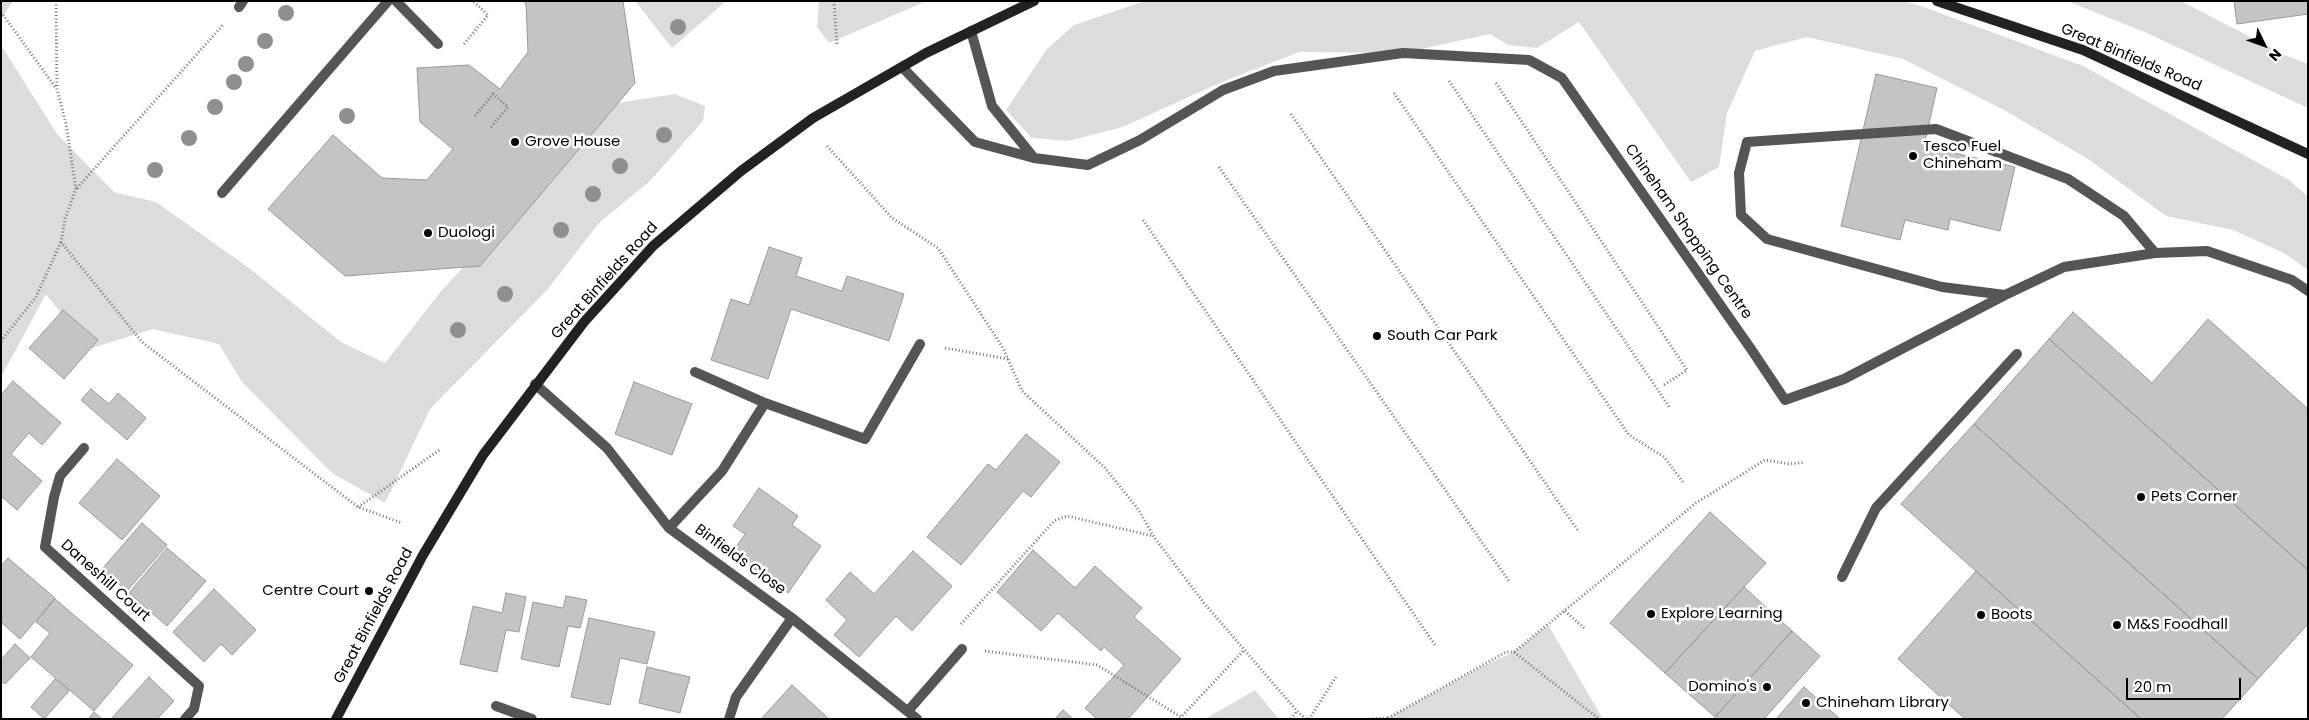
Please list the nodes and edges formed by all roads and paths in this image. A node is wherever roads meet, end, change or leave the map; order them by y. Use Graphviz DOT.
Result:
graph roads {
  1 [pos="56,1"];
  2 [pos="388,1"];
  3 [pos="396,1"];
  4 [pos="473,1"];
  5 [pos="834,1"];
  6 [pos="1034,1"];
  7 [pos="1937,1"];
  8 [pos="241,4"];
  9 [pos="1,12"];
  10 [pos="971,32"];
  11 [pos="438,44"];
  12 [pos="837,46"];
  13 [pos="1479,57"];
  14 [pos="902,67"];
  15 [pos="1445,74"];
  16 [pos="57,89"];
  17 [pos="1394,93"];
  18 [pos="1291,114"];
  19 [pos="475,116"];
  20 [pos="490,128"];
  21 [pos="827,146"];
  22 [pos="2308,154"];
  23 [pos="1034,158"];
  24 [pos="1219,167"];
  25 [pos="76,189"];
  26 [pos="222,193"];
  27 [pos="1143,220"];
  28 [pos="61,242"];
  29 [pos="2155,253"];
  30 [pos="2308,291"];
  31 [pos="2005,295"];
  32 [pos="1,341"];
  33 [pos="920,344"];
  34 [pos="2017,354"];
  35 [pos="1008,359"];
  36 [pos="695,372"];
  37 [pos="535,384"];
  38 [pos="1664,385"];
  39 [pos="764,402"];
  40 [pos="1670,408"];
  41 [pos="84,448"];
  42 [pos="442,449"];
  43 [pos="1805,462"];
  44 [pos="1684,482"];
  45 [pos="358,507"];
  46 [pos="402,523"];
  47 [pos="669,528"];
  48 [pos="1579,532"];
  49 [pos="1154,536"];
  50 [pos="1842,577"];
  51 [pos="1509,581"];
  52 [pos="1565,611"];
  53 [pos="792,618"];
  54 [pos="955,630"];
  55 [pos="1585,630"];
  56 [pos="1435,645"];
  57 [pos="962,649"];
  58 [pos="1244,650"];
  59 [pos="1514,652"];
  60 [pos="1336,677"];
  61 [pos="496,706"];
  62 [pos="908,711"];
  63 [pos="1297,711"];
  64 [pos="1389,718"];
  65 [pos="185,719"];
  66 [pos="336,719"];
  67 [pos="532,719"];
  68 [pos="729,719"];
  69 [pos="917,719"];
  70 [pos="1291,719"];
  71 [pos="1307,719"];
  72 [pos="1369,719"];
  73 [pos="1599,719"];
  1 -- 16 [label="path"];
  2 -- 26 [label="street"];
  3 -- 11 [label="street"];
  4 -- 11 [label="path"];
  5 -- 12 [label="path"];
  6 -- 10 [label="street, Great Binfields Road"];
  7 -- 22 [label="street, Great Binfields Road"];
  8 -- 25 [label="path"];
  9 -- 16 [label="path"];
  10 -- 14 [label="street, Great Binfields Road"];
  10 -- 23 [label="street"];
  13 -- 23 [label="street, Chineham Shopping Centre"];
  13 -- 31 [label="street, Chineham Shopping Centre"];
  13 -- 38 [label="path"];
  14 -- 23 [label="street, Chineham Shopping Centre"];
  14 -- 37 [label="street, Great Binfields Road"];
  15 -- 40 [label="path"];
  16 -- 25 [label="path"];
  17 -- 44 [label="path"];
  18 -- 48 [label="path"];
  19 -- 20 [label="path"];
  21 -- 35 [label="path"];
  24 -- 51 [label="path"];
  25 -- 28 [label="path"];
  27 -- 56 [label="path"];
  28 -- 32 [label="path"];
  28 -- 45 [label="path"];
  29 -- 30 [label="street, Chineham Shopping Centre"];
  29 -- 31 [label="street, Chineham Shopping Centre"];
  29 -- 31 [label="street"];
  33 -- 35 [label="path"];
  33 -- 39 [label="street"];
  34 -- 50 [label="street"];
  35 -- 49 [label="path"];
  36 -- 39 [label="street"];
  37 -- 47 [label="street, Binfields Close"];
  37 -- 66 [label="street, Great Binfields Road"];
  39 -- 47 [label="street, Binfields Close"];
  41 -- 65 [label="street, Daneshill Court"];
  42 -- 45 [label="path"];
  43 -- 52 [label="path"];
  45 -- 46 [label="path"];
  47 -- 53 [label="street, Binfields Close"];
  49 -- 54 [label="path"];
  49 -- 58 [label="path"];
  52 -- 55 [label="path"];
  52 -- 59 [label="path"];
  53 -- 62 [label="street, Binfields Close"];
  53 -- 68 [label="street"];
  57 -- 58 [label="path"];
  57 -- 62 [label="street"];
  58 -- 63 [label="path"];
  59 -- 64 [label="path"];
  59 -- 73 [label="path"];
  60 -- 71 [label="path"];
  61 -- 67 [label="street"];
  62 -- 69 [label="street, Binfields Close"];
  63 -- 70 [label="path"];
  63 -- 71 [label="path"];
  64 -- 72 [label="path"];
}
